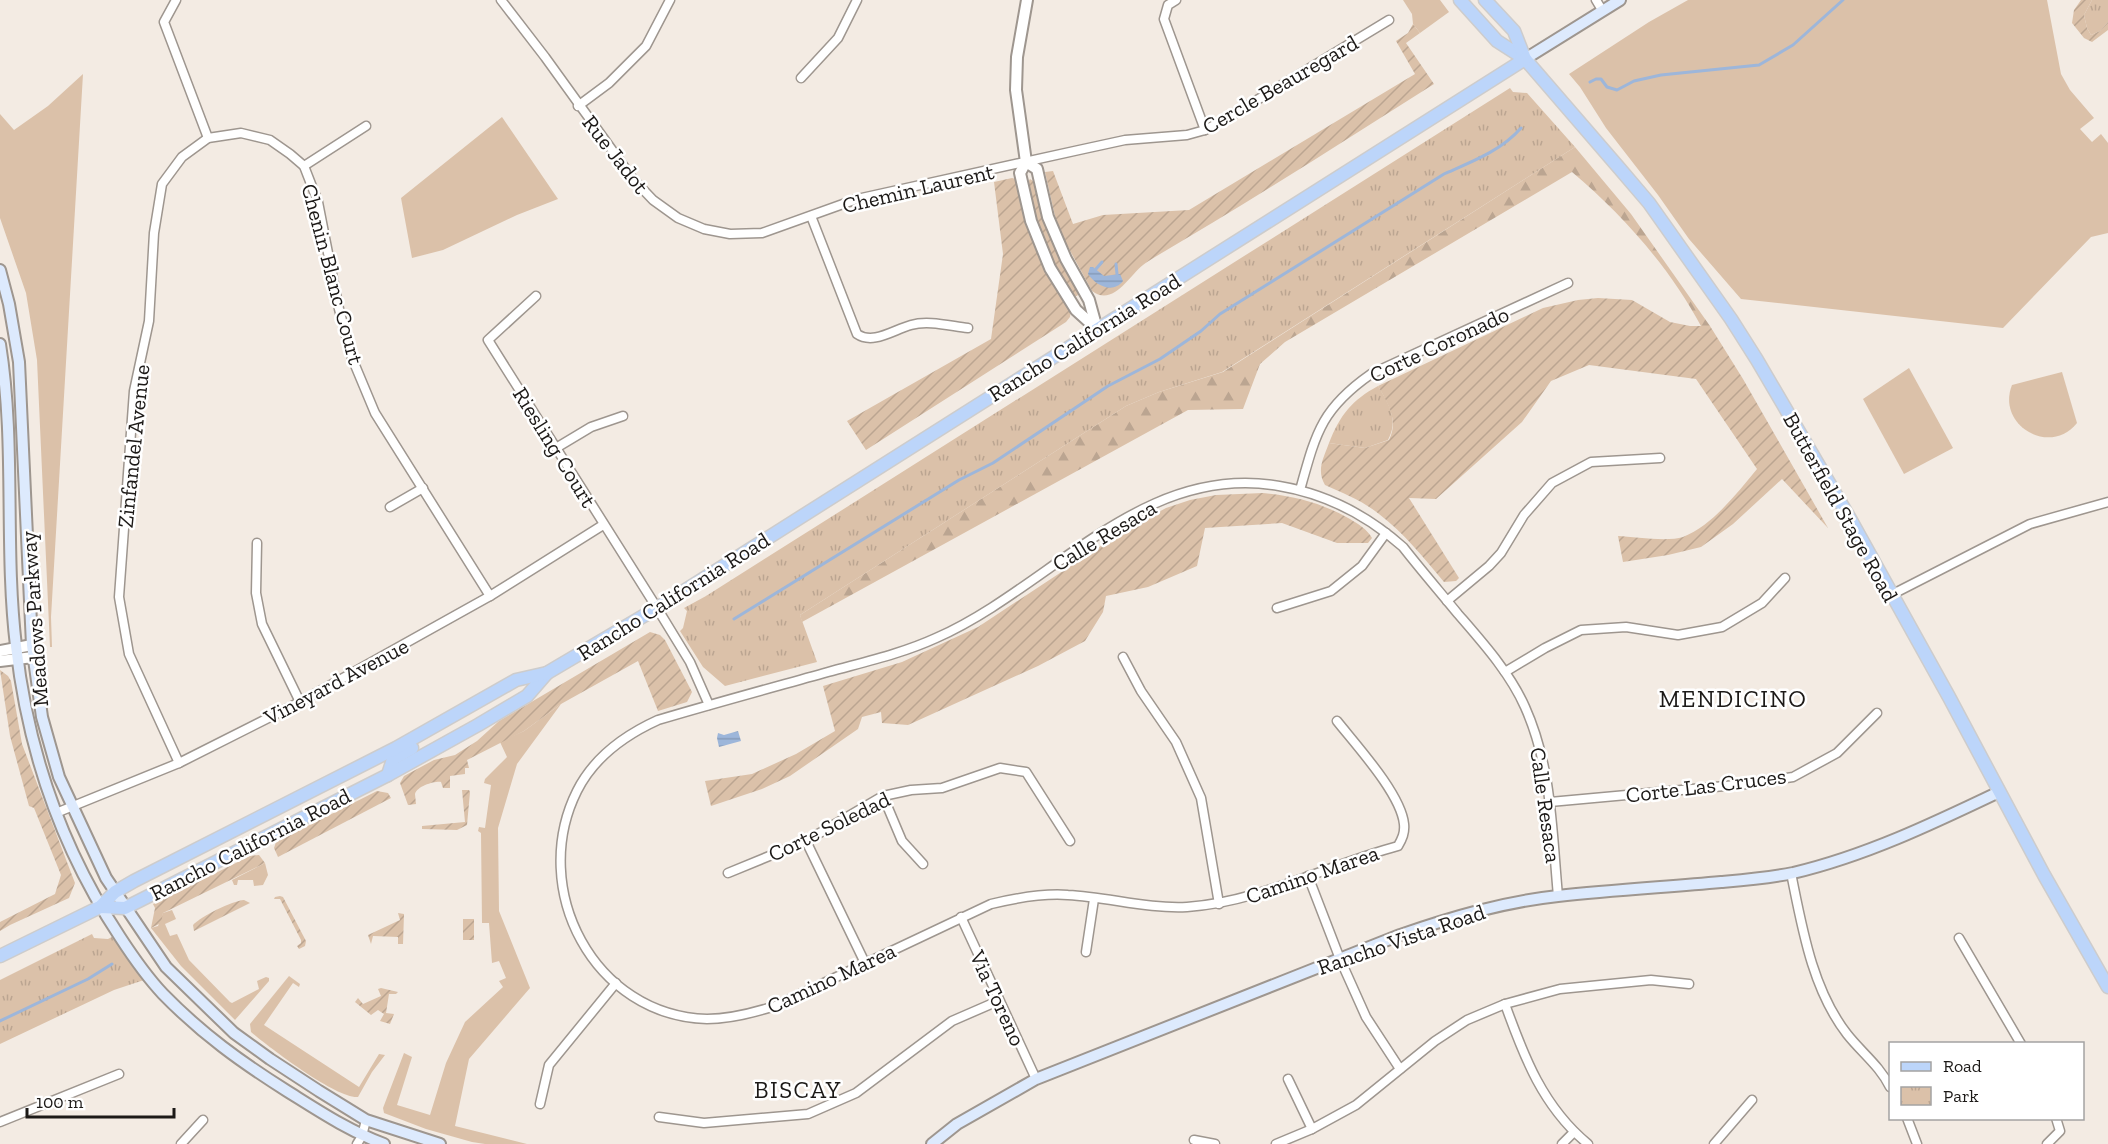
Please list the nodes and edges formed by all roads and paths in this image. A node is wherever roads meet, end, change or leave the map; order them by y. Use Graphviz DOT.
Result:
graph roads {
  1 [pos="176,0"];
  2 [pos="501,0"];
  3 [pos="670,0"];
  4 [pos="857,0"];
  5 [pos="1027,0"];
  6 [pos="1176,0"];
  7 [pos="1460,0"];
  8 [pos="1485,0"];
  9 [pos="1596,0"];
  10 [pos="1620,0"];
  11 [pos="1602,10"];
  12 [pos="1389,20"];
  13 [pos="1525,59"];
  14 [pos="801,78"];
  15 [pos="578,106"];
  16 [pos="366,126"];
  17 [pos="1205,130"];
  18 [pos="208,138"];
  19 [pos="1026,162"];
  20 [pos="304,166"];
  21 [pos="811,216"];
  22 [pos="0,270"];
  23 [pos="1568,283"];
  24 [pos="536,296"];
  25 [pos="968,328"];
  26 [pos="1097,329"];
  27 [pos="0,344"];
  28 [pos="623,416"];
  29 [pos="556,448"];
  30 [pos="1660,458"];
  31 [pos="423,488"];
  32 [pos="1300,490"];
  33 [pos="2108,502"];
  34 [pos="390,507"];
  35 [pos="603,525"];
  36 [pos="1386,533"];
  37 [pos="257,543"];
  38 [pos="1785,578"];
  39 [pos="1891,595"];
  40 [pos="490,596"];
  41 [pos="1447,602"];
  42 [pos="657,608"];
  43 [pos="1276,608"];
  44 [pos="32,645"];
  45 [pos="0,651"];
  46 [pos="17,653"];
  47 [pos="33,657"];
  48 [pos="1123,657"];
  49 [pos="0,661"];
  50 [pos="1505,672"];
  51 [pos="547,673"];
  52 [pos="300,702"];
  53 [pos="709,705"];
  54 [pos="468,707"];
  55 [pos="1877,713"];
  56 [pos="1336,721"];
  57 [pos="178,763"];
  58 [pos="388,775"];
  59 [pos="1999,792"];
  60 [pos="883,796"];
  61 [pos="1550,802"];
  62 [pos="71,806"];
  63 [pos="56,813"];
  64 [pos="806,841"];
  65 [pos="1070,841"];
  66 [pos="924,864"];
  67 [pos="728,873"];
  68 [pos="1791,873"];
  69 [pos="1308,876"];
  70 [pos="115,892"];
  71 [pos="1558,896"];
  72 [pos="1094,899"];
  73 [pos="1219,904"];
  74 [pos="100,907"];
  75 [pos="125,908"];
  76 [pos="961,917"];
  77 [pos="1959,938"];
  78 [pos="1086,952"];
  79 [pos="0,956"];
  80 [pos="1340,959"];
  81 [pos="865,963"];
  82 [pos="616,983"];
  83 [pos="1689,984"];
  84 [pos="2108,987"];
  85 [pos="998,1001"];
  86 [pos="1504,1004"];
  87 [pos="2020,1042"];
  88 [pos="1400,1069"];
  89 [pos="119,1074"];
  90 [pos="1036,1079"];
  91 [pos="1288,1079"];
  92 [pos="1889,1085"];
  93 [pos="1752,1100"];
  94 [pos="540,1104"];
  95 [pos="659,1117"];
  96 [pos="203,1120"];
  97 [pos="366,1120"];
  98 [pos="1907,1120"];
  99 [pos="2056,1120"];
  100 [pos="0,1122"];
  101 [pos="1312,1129"];
  102 [pos="1574,1132"];
  103 [pos="360,1140"];
  104 [pos="1194,1140"];
  105 [pos="181,1144"];
  106 [pos="384,1144"];
  107 [pos="440,1144"];
  108 [pos="932,1144"];
  109 [pos="1215,1144"];
  110 [pos="1276,1144"];
  111 [pos="1562,1144"];
  112 [pos="1588,1144"];
  113 [pos="1714,1144"];
  114 [pos="1917,1144"];
  115 [pos="2047,1144"];
  1 -- 18 [label="street"];
  2 -- 15 [label="street, Rue Jadot"];
  3 -- 15 [label="street"];
  4 -- 14 [label="street"];
  5 -- 19 [label="street"];
  6 -- 17 [label="street"];
  7 -- 13 [label="main road, Butterfield Stage Road"];
  8 -- 13 [label="main road, Butterfield Stage Road"];
  9 -- 11 [label="street"];
  10 -- 11 [label="main road, Rancho California Road"];
  11 -- 13 [label="main road, Rancho California Road"];
  12 -- 17 [label="street, Cercle Beauregard"];
  13 -- 26 [label="main road, Rancho California Road"];
  13 -- 39 [label="main road, Butterfield Stage Road"];
  15 -- 21 [label="street, Rue Jadot"];
  16 -- 20 [label="street"];
  17 -- 19 [label="street, Cercle Beauregard"];
  18 -- 20 [label="street, Chenin Blanc Court"];
  18 -- 57 [label="street, Zinfandel Avenue"];
  19 -- 21 [label="street, Chemin Laurent"];
  19 -- 26 [label="street"];
  19 -- 26 [label="street"];
  20 -- 31 [label="street, Chenin Blanc Court"];
  21 -- 25 [label="street"];
  22 -- 44 [label="main road, Meadows Parkway"];
  23 -- 32 [label="street, Corte Coronado"];
  24 -- 29 [label="street, Riesling Court"];
  26 -- 42 [label="main road, Rancho California Road"];
  27 -- 46 [label="main road, Meadows Parkway"];
  28 -- 29 [label="street"];
  29 -- 35 [label="street, Riesling Court"];
  30 -- 41 [label="street"];
  31 -- 34 [label="street"];
  31 -- 40 [label="street, Chenin Blanc Court"];
  32 -- 36 [label="street, Calle Resaca"];
  32 -- 53 [label="street, Calle Resaca"];
  33 -- 39 [label="street"];
  35 -- 40 [label="street, Vineyard Avenue"];
  35 -- 42 [label="street, Riesling Court"];
  36 -- 41 [label="street, Calle Resaca"];
  36 -- 43 [label="street"];
  37 -- 52 [label="street"];
  38 -- 50 [label="street"];
  39 -- 59 [label="main road, Butterfield Stage Road"];
  40 -- 52 [label="street, Vineyard Avenue"];
  41 -- 50 [label="street, Calle Resaca"];
  42 -- 51 [label="main road, Rancho California Road"];
  42 -- 53 [label="street, Riesling Court"];
  44 -- 46 [label="street"];
  44 -- 47 [label="main road, Meadows Parkway"];
  45 -- 46 [label="street"];
  46 -- 47 [label="street"];
  46 -- 49 [label="street"];
  46 -- 63 [label="main road, Meadows Parkway"];
  47 -- 62 [label="main road, Meadows Parkway"];
  48 -- 73 [label="street"];
  50 -- 61 [label="street, Calle Resaca"];
  51 -- 54 [label="main road, Rancho California Road"];
  51 -- 58 [label="main road, Rancho California Road"];
  52 -- 57 [label="street, Vineyard Avenue"];
  53 -- 82 [label="street, Camino Marea"];
  54 -- 58 [label="main road"];
  54 -- 70 [label="main road, Rancho California Road"];
  55 -- 61 [label="street, Corte Las Cruces"];
  56 -- 69 [label="street, Camino Marea"];
  57 -- 62 [label="street, Vineyard Avenue"];
  58 -- 75 [label="main road, Rancho California Road"];
  59 -- 68 [label="main road, Rancho Vista Road"];
  59 -- 84 [label="main road, Butterfield Stage Road"];
  60 -- 64 [label="street, Corte Soledad"];
  60 -- 65 [label="street, Corte Soledad"];
  60 -- 66 [label="street"];
  61 -- 71 [label="street, Calle Resaca"];
  62 -- 63 [label="street, Vineyard Avenue"];
  62 -- 70 [label="main road, Meadows Parkway"];
  63 -- 74 [label="main road, Meadows Parkway"];
  64 -- 67 [label="street, Corte Soledad"];
  64 -- 81 [label="street"];
  68 -- 71 [label="main road, Rancho Vista Road"];
  68 -- 92 [label="street"];
  69 -- 73 [label="street, Camino Marea"];
  69 -- 80 [label="street"];
  70 -- 74 [label="main road, Rancho California Road"];
  70 -- 75 [label="main road, Meadows Parkway"];
  71 -- 80 [label="main road, Rancho Vista Road"];
  72 -- 73 [label="street, Camino Marea"];
  72 -- 76 [label="street, Camino Marea"];
  72 -- 78 [label="street"];
  74 -- 75 [label="main road, Rancho California Road"];
  74 -- 79 [label="main road, Rancho California Road"];
  74 -- 103 [label="main road, Meadows Parkway"];
  75 -- 97 [label="main road, Meadows Parkway"];
  76 -- 81 [label="street, Camino Marea"];
  76 -- 85 [label="street, Via Toreno"];
  77 -- 87 [label="street"];
  80 -- 88 [label="street"];
  80 -- 90 [label="main road, Rancho Vista Road"];
  81 -- 82 [label="street, Camino Marea"];
  82 -- 94 [label="street"];
  83 -- 86 [label="street"];
  85 -- 90 [label="street, Via Toreno"];
  85 -- 95 [label="street"];
  86 -- 88 [label="street"];
  86 -- 102 [label="street"];
  88 -- 101 [label="street"];
  89 -- 100 [label="street"];
  90 -- 108 [label="main road, Rancho Vista Road"];
  91 -- 101 [label="street"];
  93 -- 113 [label="street"];
  96 -- 105 [label="street"];
  97 -- 103 [label="street"];
  97 -- 107 [label="main road, Meadows Parkway"];
  98 -- 114 [label="street"];
  99 -- 115 [label="street"];
  101 -- 110 [label="street"];
  102 -- 111 [label="street"];
  102 -- 112 [label="street"];
  103 -- 106 [label="main road, Meadows Parkway"];
  104 -- 109 [label="street"];
}
